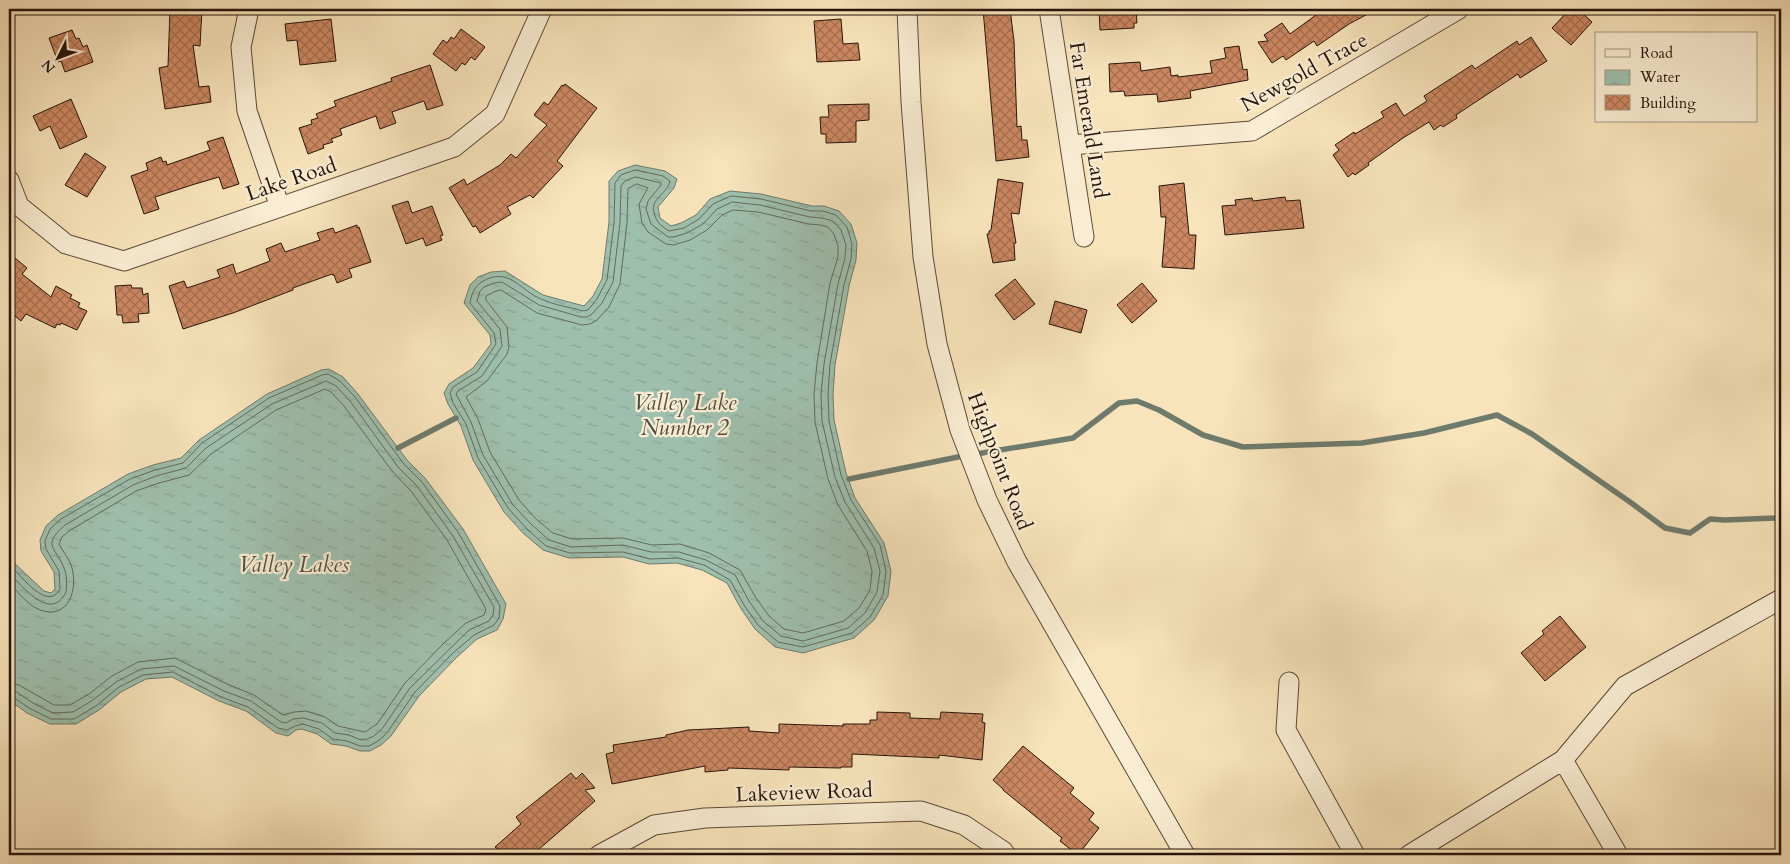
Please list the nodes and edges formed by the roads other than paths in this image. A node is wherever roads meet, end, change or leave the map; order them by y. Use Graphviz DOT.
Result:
graph roads {
  1 [pos="249,9"];
  2 [pos="542,9"];
  3 [pos="906,9"];
  4 [pos="1049,9"];
  5 [pos="1459,9"];
  6 [pos="1070,144"];
  7 [pos="9,180"];
  8 [pos="280,207"];
  9 [pos="1084,237"];
  10 [pos="1781,599"];
  11 [pos="1289,682"];
  12 [pos="1563,760"];
  13 [pos="599,855"];
  14 [pos="1006,855"];
  15 [pos="1185,855"];
  16 [pos="1355,855"];
  17 [pos="1408,855"];
  18 [pos="1618,855"];
  1 -- 8 [label="street"];
  2 -- 8 [label="street, Lake Road"];
  3 -- 15 [label="street, Highpoint Road"];
  4 -- 6 [label="street, Far Emerald Land"];
  5 -- 6 [label="street, Newgold Trace"];
  6 -- 9 [label="street, Far Emerald Land"];
  7 -- 8 [label="street, Lake Road"];
  10 -- 12 [label="street"];
  11 -- 16 [label="street"];
  12 -- 17 [label="street"];
  12 -- 18 [label="street"];
  13 -- 14 [label="street, Lakeview Road"];
}
